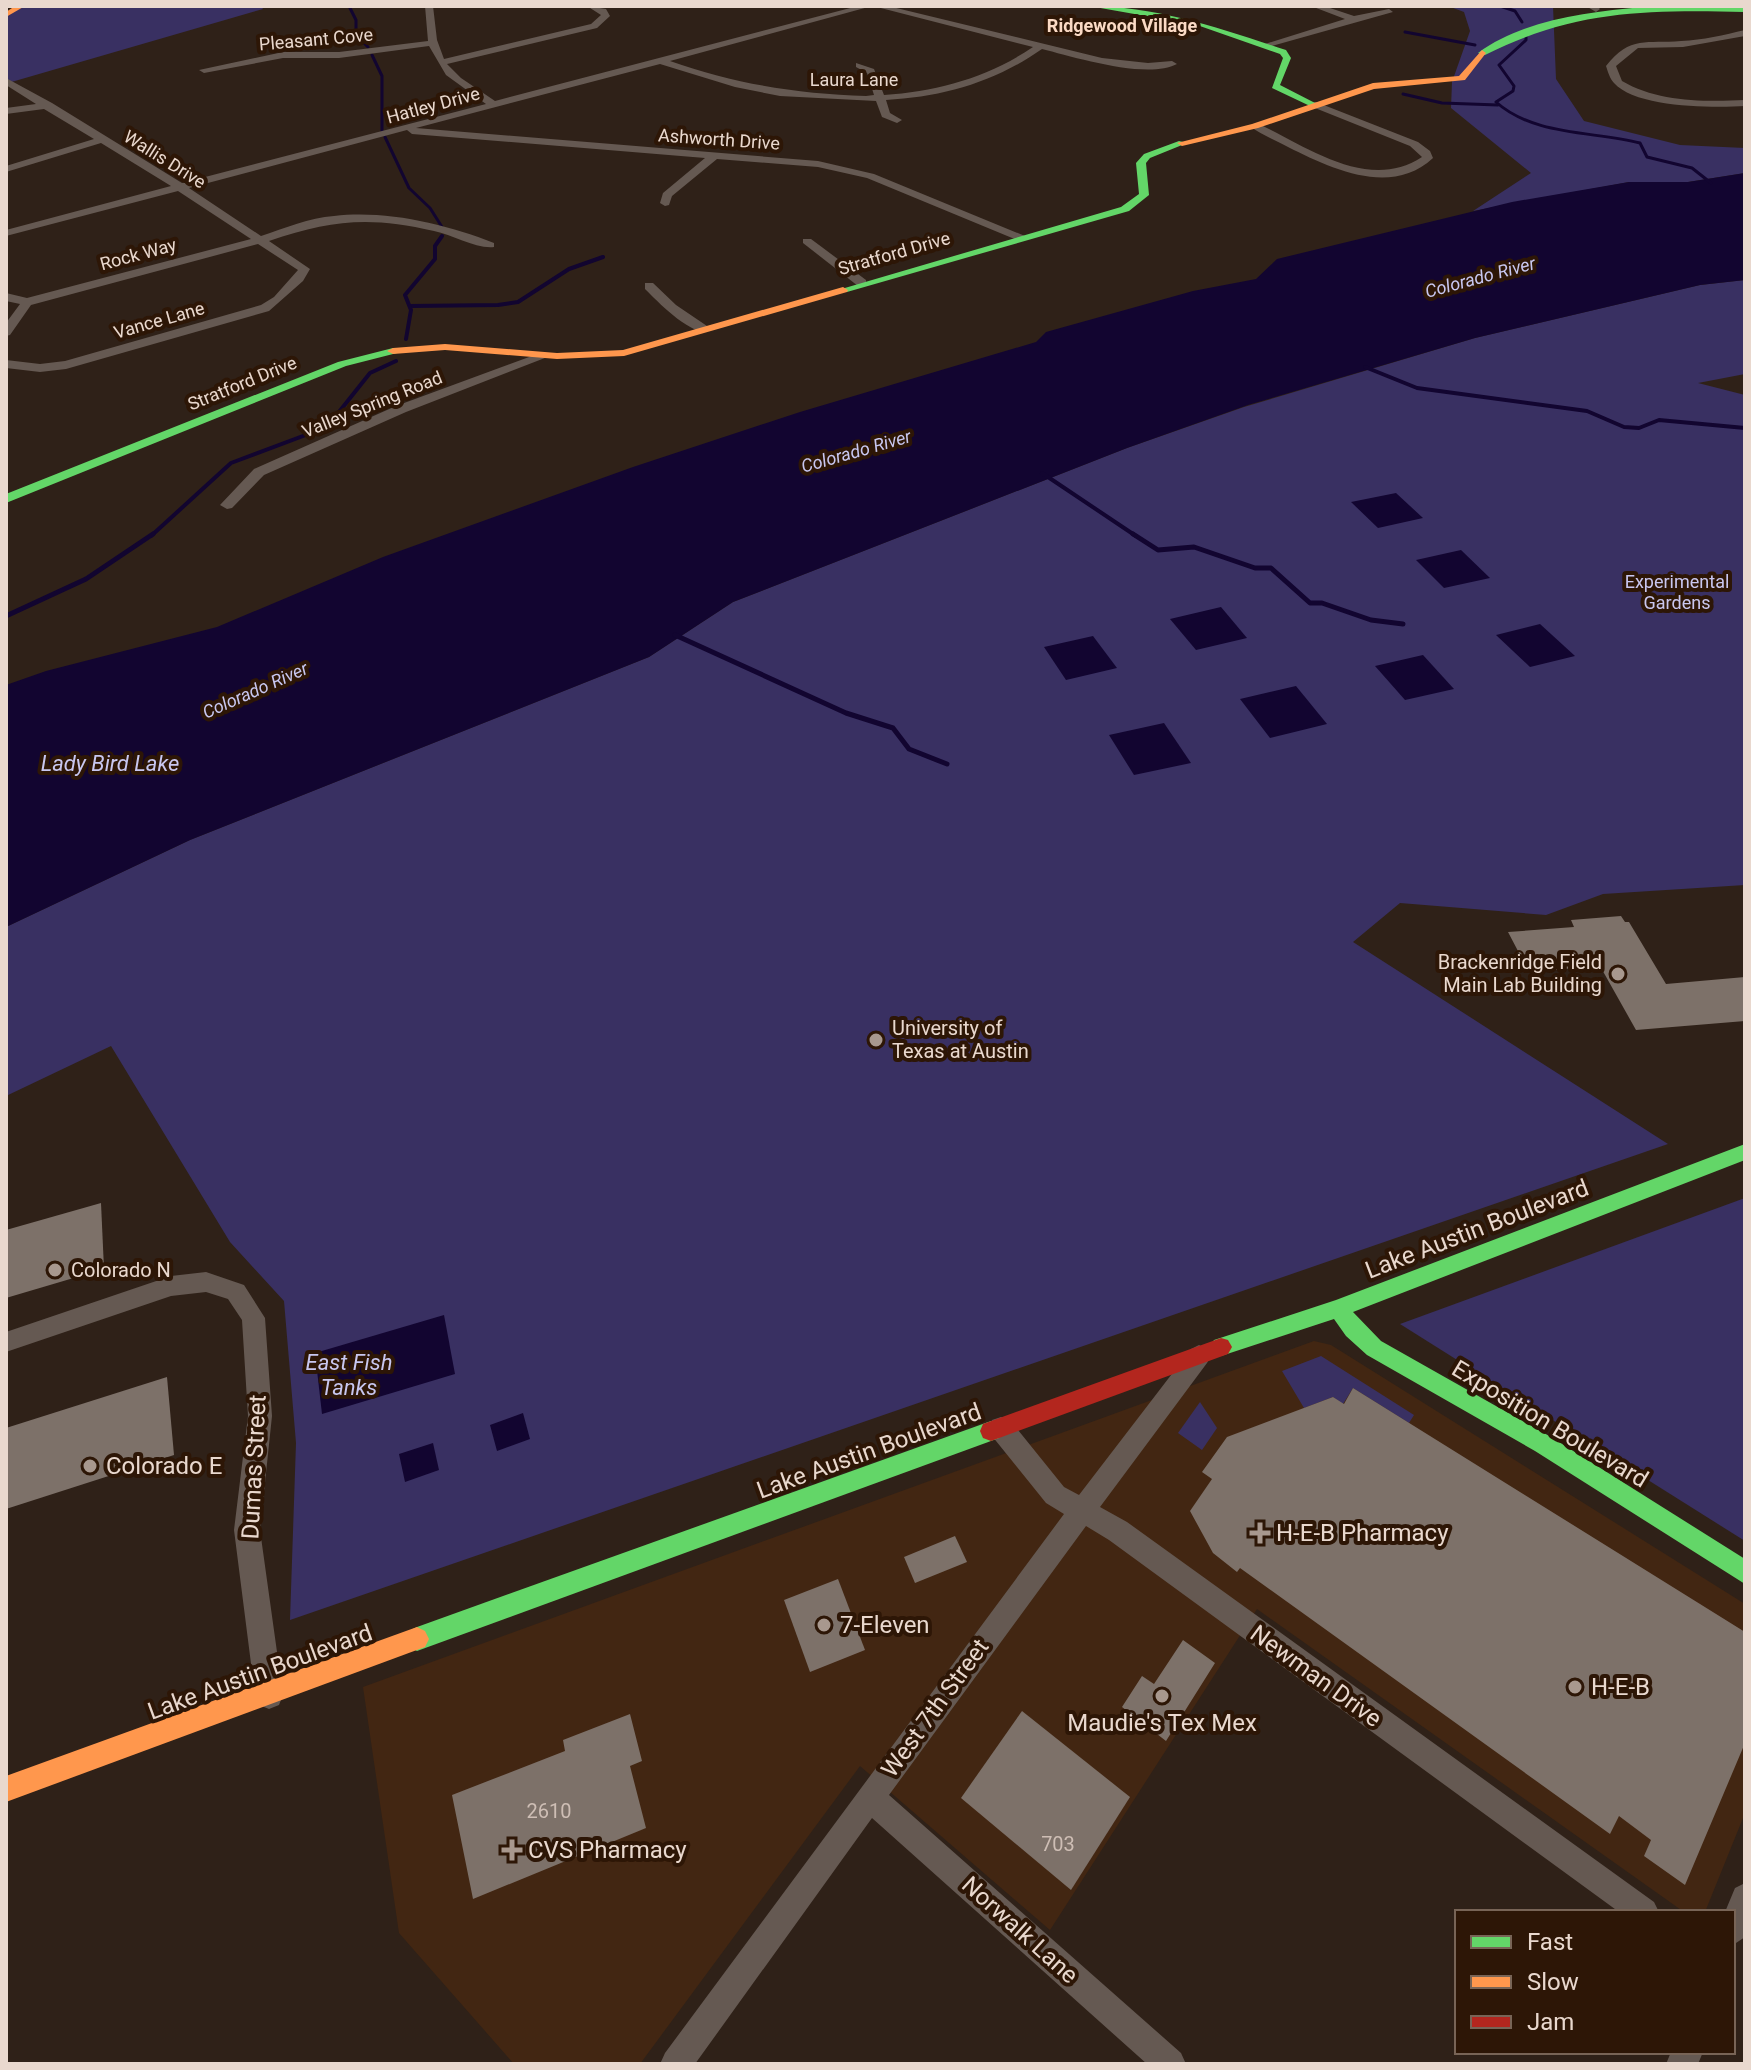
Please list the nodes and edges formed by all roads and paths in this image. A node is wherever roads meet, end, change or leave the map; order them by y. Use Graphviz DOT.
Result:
graph roads {
  1 [pos="21,6"];
  2 [pos="429,6"];
  3 [pos="591,6"];
  4 [pos="868,6"];
  5 [pos="877,6"];
  6 [pos="1093,6"];
  7 [pos="1315,6"];
  8 [pos="1593,8"];
  9 [pos="1745,10"];
  10 [pos="1389,12"];
  11 [pos="6,15"];
  12 [pos="1354,19"];
  13 [pos="1692,31"];
  14 [pos="1744,34"];
  15 [pos="432,43"];
  16 [pos="1040,46"];
  17 [pos="1268,46"];
  18 [pos="661,61"];
  19 [pos="441,63"];
  20 [pos="1172,64"];
  21 [pos="859,65"];
  22 [pos="204,70"];
  23 [pos="6,81"];
  24 [pos="881,97"];
  25 [pos="1745,103"];
  26 [pos="1313,104"];
  27 [pos="49,105"];
  28 [pos="495,105"];
  29 [pos="6,111"];
  30 [pos="897,120"];
  31 [pos="1255,126"];
  32 [pos="403,129"];
  33 [pos="101,140"];
  34 [pos="715,155"];
  35 [pos="6,169"];
  36 [pos="183,189"];
  37 [pos="665,203"];
  38 [pos="6,233"];
  39 [pos="1021,238"];
  40 [pos="258,241"];
  41 [pos="807,241"];
  42 [pos="490,245"];
  43 [pos="304,269"];
  44 [pos="862,283"];
  45 [pos="649,286"];
  46 [pos="6,297"];
  47 [pos="27,302"];
  48 [pos="703,329"];
  49 [pos="6,332"];
  50 [pos="544,356"];
  51 [pos="6,364"];
  52 [pos="6,499"];
  53 [pos="227,505"];
  54 [pos="1745,1152"];
  55 [pos="1338,1308"];
  56 [pos="6,1342"];
  57 [pos="1199,1355"];
  58 [pos="1001,1428"];
  59 [pos="1082,1508"];
  60 [pos="1745,1572"];
  61 [pos="269,1695"];
  62 [pos="6,1789"];
  63 [pos="870,1797"];
  64 [pos="1745,1898"];
  65 [pos="1641,1910"];
  66 [pos="1735,1925"];
  67 [pos="676,2064"];
  68 [pos="1170,2064"];
  1 -- 11 [label="street"];
  2 -- 15 [label="street"];
  3 -- 19 [label="street"];
  4 -- 18 [label="street, Hatley Drive"];
  5 -- 16 [label="street"];
  6 -- 17 [label="street"];
  7 -- 12 [label="street"];
  8 -- 9 [label="street, Stratford Drive"];
  8 -- 26 [label="street, Stratford Drive"];
  10 -- 12 [label="street"];
  12 -- 17 [label="street"];
  13 -- 14 [label="street"];
  14 -- 25 [label="street"];
  15 -- 19 [label="street"];
  15 -- 22 [label="street, Pleasant Cove"];
  16 -- 20 [label="street"];
  16 -- 24 [label="street, Laura Lane"];
  17 -- 26 [label="street"];
  18 -- 24 [label="street, Laura Lane"];
  18 -- 28 [label="street, Hatley Drive"];
  19 -- 28 [label="street"];
  21 -- 24 [label="street"];
  23 -- 27 [label="street, Wallis Drive"];
  24 -- 30 [label="street"];
  26 -- 31 [label="street, Stratford Drive"];
  26 -- 31 [label="street"];
  27 -- 29 [label="street"];
  27 -- 33 [label="street, Wallis Drive"];
  28 -- 32 [label="street, Hatley Drive"];
  31 -- 39 [label="street, Stratford Drive"];
  32 -- 34 [label="street, Ashworth Drive"];
  32 -- 36 [label="street, Hatley Drive"];
  33 -- 35 [label="street"];
  33 -- 36 [label="street, Wallis Drive"];
  34 -- 37 [label="street"];
  34 -- 39 [label="street, Ashworth Drive"];
  36 -- 38 [label="street, Hatley Drive"];
  36 -- 40 [label="street, Wallis Drive"];
  39 -- 44 [label="street, Stratford Drive"];
  40 -- 42 [label="street, Rock Way"];
  40 -- 43 [label="street, Wallis Drive"];
  40 -- 47 [label="street, Rock Way"];
  41 -- 44 [label="street"];
  43 -- 51 [label="street, Vance Lane"];
  44 -- 48 [label="street, Stratford Drive"];
  45 -- 48 [label="street"];
  46 -- 47 [label="street"];
  47 -- 49 [label="street"];
  48 -- 50 [label="street, Stratford Drive"];
  50 -- 52 [label="street, Stratford Drive"];
  50 -- 53 [label="street, Valley Spring Road"];
  54 -- 55 [label="street, Lake Austin Boulevard"];
  55 -- 57 [label="street, Lake Austin Boulevard"];
  55 -- 60 [label="street, Exposition Boulevard"];
  56 -- 61 [label="street, Dumas Street"];
  57 -- 58 [label="street, Lake Austin Boulevard"];
  57 -- 59 [label="street, West 7th Street"];
  58 -- 59 [label="street, Newman Drive"];
  58 -- 61 [label="street, Lake Austin Boulevard"];
  59 -- 63 [label="street, West 7th Street"];
  59 -- 65 [label="street, Newman Drive"];
  61 -- 62 [label="street, Lake Austin Boulevard"];
  63 -- 67 [label="street, West 7th Street"];
  63 -- 68 [label="street, Norwalk Lane"];
  64 -- 66 [label="street"];
}
